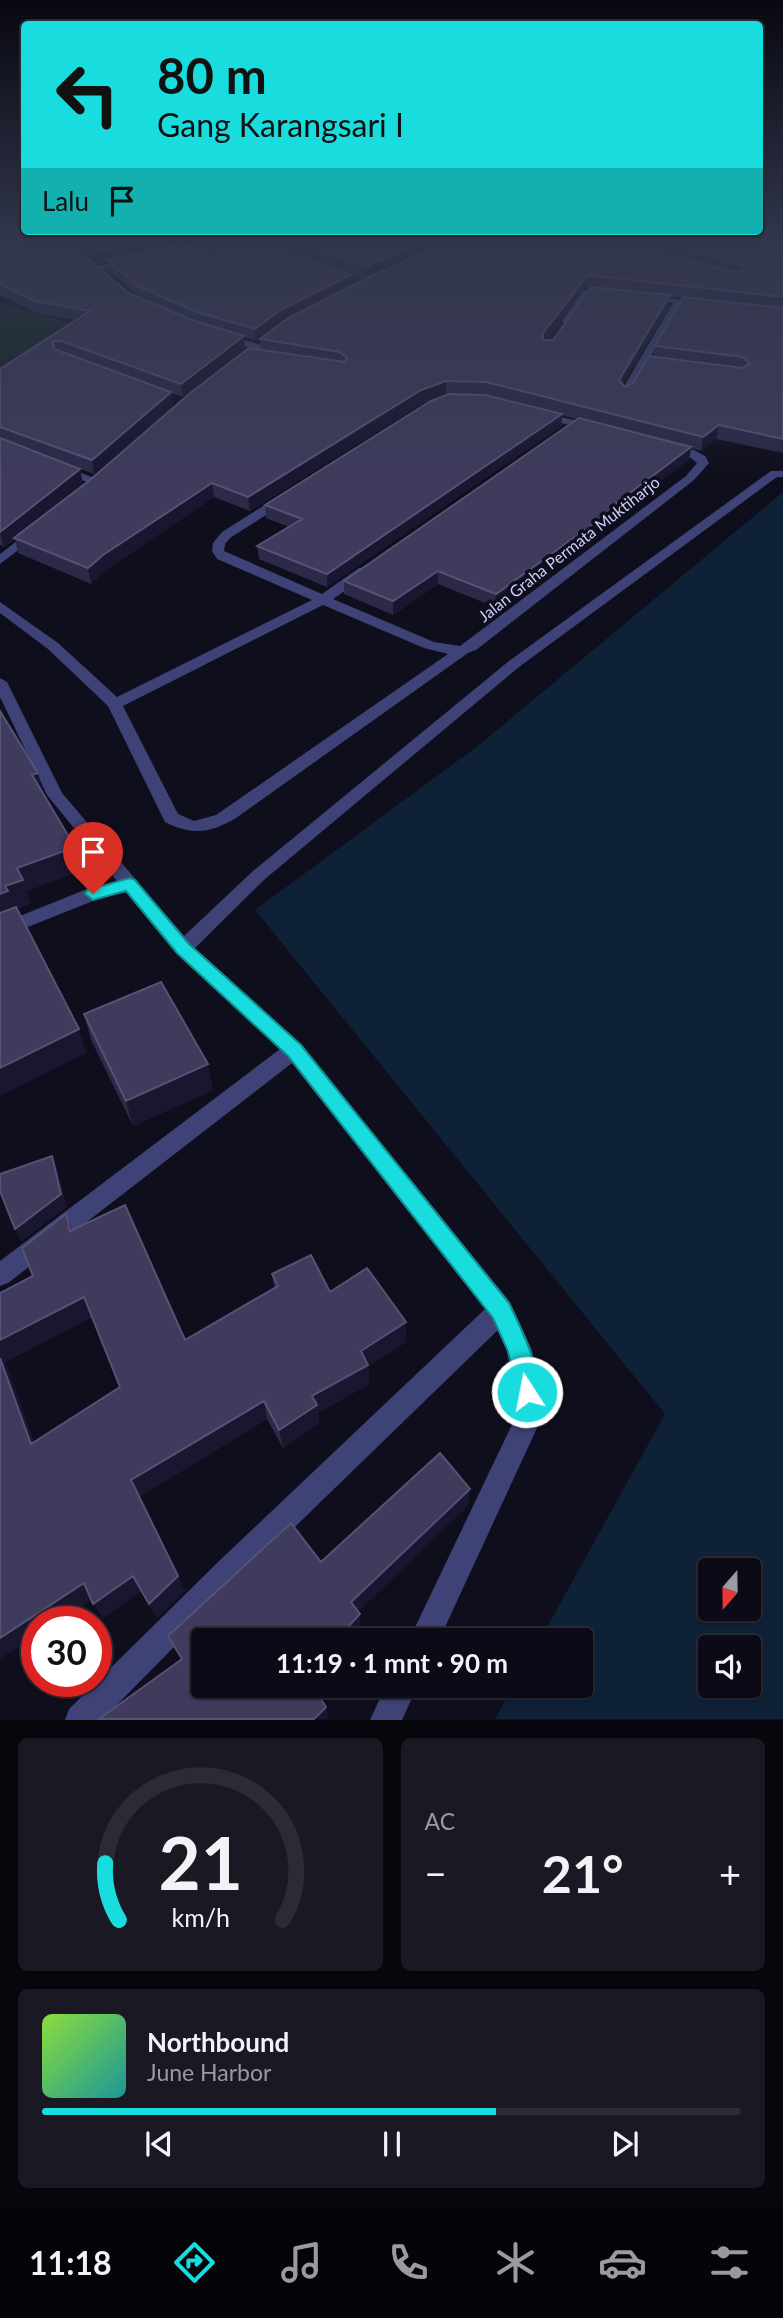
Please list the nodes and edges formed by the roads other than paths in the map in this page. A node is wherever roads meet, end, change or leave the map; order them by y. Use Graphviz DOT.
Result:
graph roads {
  1 [pos="570,317"];
  2 [pos="670,317"];
  3 [pos="563,327"];
  4 [pos="209,332"];
  5 [pos="248,355"];
  6 [pos="643,363"];
  7 [pos="655,364"];
  8 [pos="624,395"];
  9 [pos="48,463"];
  10 [pos="106,473"];
  11 [pos="783,474"];
  12 [pos="43,525"];
  13 [pos="0,560"];
  14 [pos="380,560"];
  15 [pos="324,599"];
  16 [pos="0,606"];
  17 [pos="462,651"];
  18 [pos="0,682"];
  19 [pos="115,704"];
  20 [pos="8,718"];
  21 [pos="130,884"];
  22 [pos="0,931"];
  23 [pos="183,948"];
  24 [pos="295,1050"];
  25 [pos="0,1275"];
  26 [pos="501,1310"];
  27 [pos="430,1628"];
  28 [pos="396,1698"];
  29 [pos="80,1720"];
  30 [pos="385,1720"];
  1 -- 3 [label="street"];
  2 -- 6 [label="street"];
  4 -- 5 [label="street"];
  6 -- 7 [label="street"];
  6 -- 8 [label="street"];
  9 -- 10 [label="street"];
  11 -- 23 [label="street"];
  12 -- 13 [label="street"];
  14 -- 15 [label="street"];
  15 -- 17 [label="street, Jalan Graha Permata Muktiharjo"];
  15 -- 17 [label="street, Jalan Graha Permata Muktiharjo"];
  15 -- 19 [label="street"];
  16 -- 19 [label="street"];
  17 -- 19 [label="street"];
  18 -- 20 [label="street"];
  20 -- 21 [label="street"];
  21 -- 22 [label="street"];
  21 -- 23 [label="street"];
  23 -- 24 [label="street"];
  24 -- 25 [label="street"];
  24 -- 26 [label="street"];
  26 -- 27 [label="street"];
  26 -- 29 [label="street"];
  28 -- 30 [label="street"];
}
